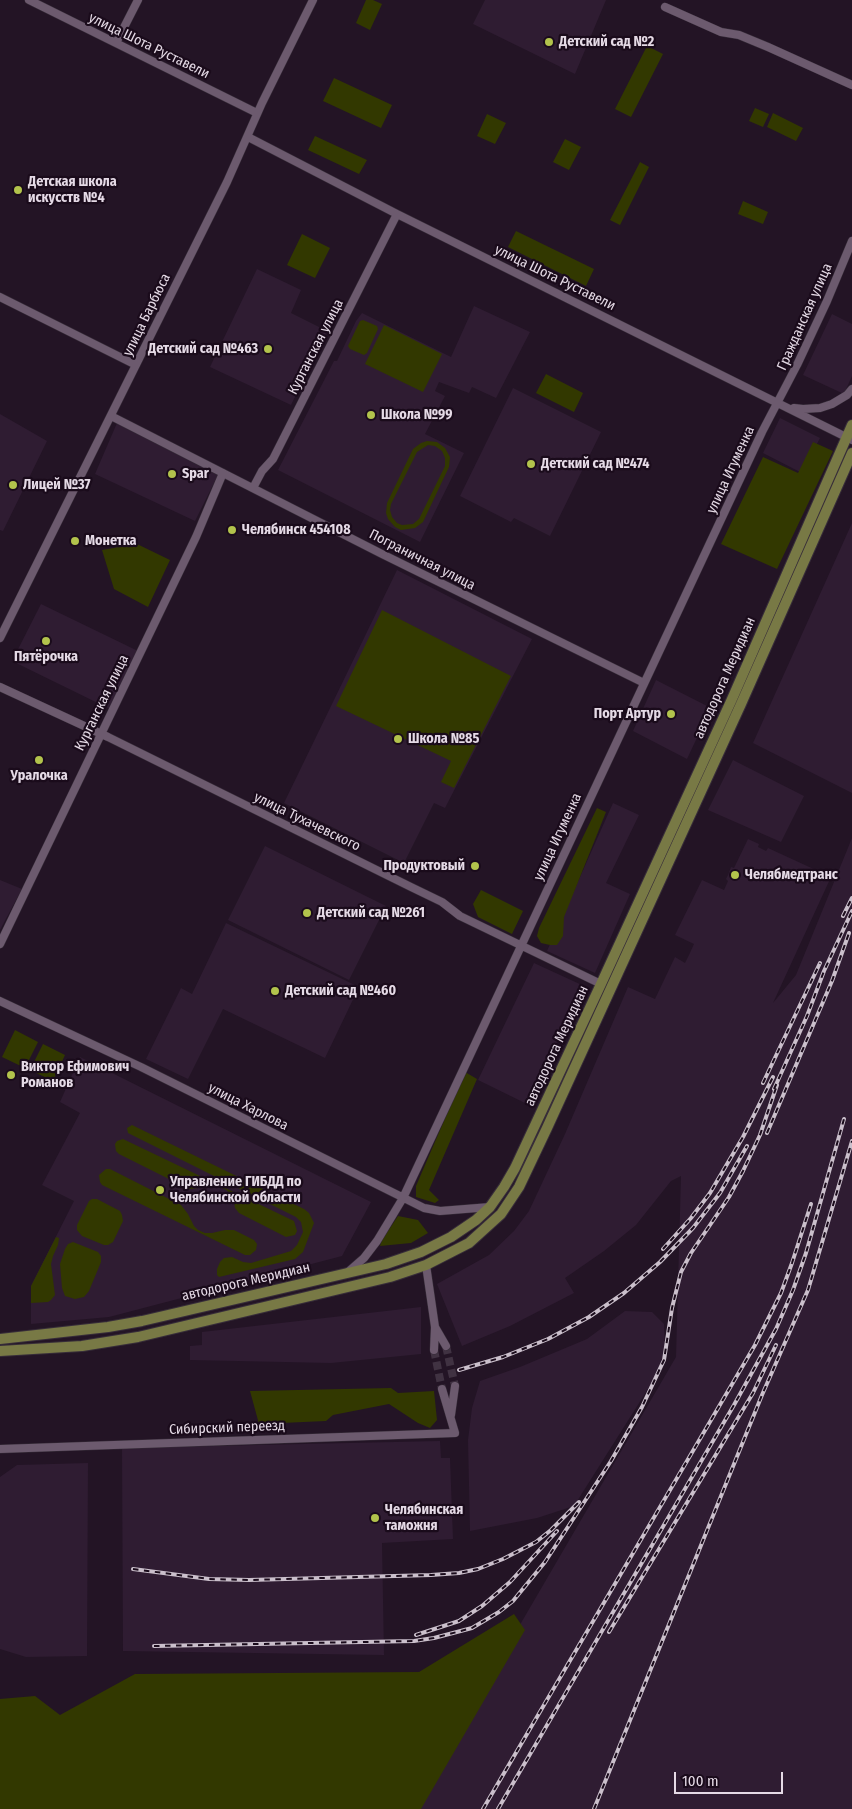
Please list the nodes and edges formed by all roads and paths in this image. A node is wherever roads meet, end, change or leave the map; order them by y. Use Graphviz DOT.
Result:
graph roads {
  1 [pos="29,0"];
  2 [pos="138,0"];
  3 [pos="313,0"];
  4 [pos="665,7"];
  5 [pos="116,43"];
  6 [pos="852,85"];
  7 [pos="258,114"];
  8 [pos="248,137"];
  9 [pos="397,214"];
  10 [pos="852,240"];
  11 [pos="0,297"];
  12 [pos="136,365"];
  13 [pos="852,389"];
  14 [pos="778,403"];
  15 [pos="786,407"];
  16 [pos="111,416"];
  17 [pos="852,425"];
  18 [pos="849,439"];
  19 [pos="852,453"];
  20 [pos="223,473"];
  21 [pos="253,488"];
  22 [pos="0,638"];
  23 [pos="644,683"];
  24 [pos="0,686"];
  25 [pos="101,734"];
  26 [pos="0,944"];
  27 [pos="521,946"];
  28 [pos="601,984"];
  29 [pos="0,1001"];
  30 [pos="402,1198"];
  31 [pos="490,1207"];
  32 [pos="426,1265"];
  33 [pos="348,1272"];
  34 [pos="435,1327"];
  35 [pos="0,1339"];
  36 [pos="446,1346"];
  37 [pos="434,1350"];
  38 [pos="0,1351"];
  39 [pos="455,1386"];
  40 [pos="442,1389"];
  41 [pos="451,1417"];
  42 [pos="0,1449"];
  1 -- 5 [label="street, улица Шота Руставели"];
  2 -- 5 [label="street"];
  3 -- 7 [label="street, улица Барбюса"];
  4 -- 6 [label="street"];
  5 -- 7 [label="street, улица Шота Руставели"];
  7 -- 8 [label="street, улица Барбюса"];
  8 -- 9 [label="street, улица Шота Руставели"];
  8 -- 12 [label="street, улица Барбюса"];
  9 -- 14 [label="street, улица Шота Руставели"];
  9 -- 21 [label="street, Курганская улица"];
  10 -- 14 [label="street, Гражданская улица"];
  11 -- 12 [label="street"];
  12 -- 16 [label="street, улица Барбюса"];
  13 -- 15 [label="street"];
  14 -- 15 [label="street, улица Шота Руставели"];
  14 -- 23 [label="street, улица Игуменка"];
  15 -- 18 [label="street, улица Шота Руставели"];
  16 -- 20 [label="street, Пограничная улица"];
  16 -- 22 [label="street, улица Барбюса"];
  17 -- 18 [label="main road, автодорога Меридиан"];
  18 -- 28 [label="main road, автодорога Меридиан"];
  19 -- 32 [label="main road, автодорога Меридиан"];
  20 -- 21 [label="street, Пограничная улица"];
  20 -- 25 [label="street, Курганская улица"];
  21 -- 23 [label="street, Пограничная улица"];
  23 -- 27 [label="street, улица Игуменка"];
  24 -- 25 [label="street, улица Тухачевского"];
  25 -- 26 [label="street, Курганская улица"];
  25 -- 27 [label="street, улица Тухачевского"];
  27 -- 28 [label="street, улица Тухачевского"];
  27 -- 30 [label="street, улица Игуменка"];
  28 -- 31 [label="main road, автодорога Меридиан"];
  29 -- 30 [label="street, улица Харлова"];
  30 -- 31 [label="street, улица Харлова"];
  30 -- 33 [label="street, улица Игуменка"];
  31 -- 33 [label="main road, автодорога Меридиан"];
  32 -- 34 [label="street"];
  32 -- 38 [label="main road, автодорога Меридиан"];
  33 -- 35 [label="main road, автодорога Меридиан"];
  34 -- 36 [label="street"];
  34 -- 37 [label="street"];
  39 -- 41 [label="street"];
  40 -- 41 [label="street"];
  41 -- 42 [label="street, Сибирский переезд"];
}
